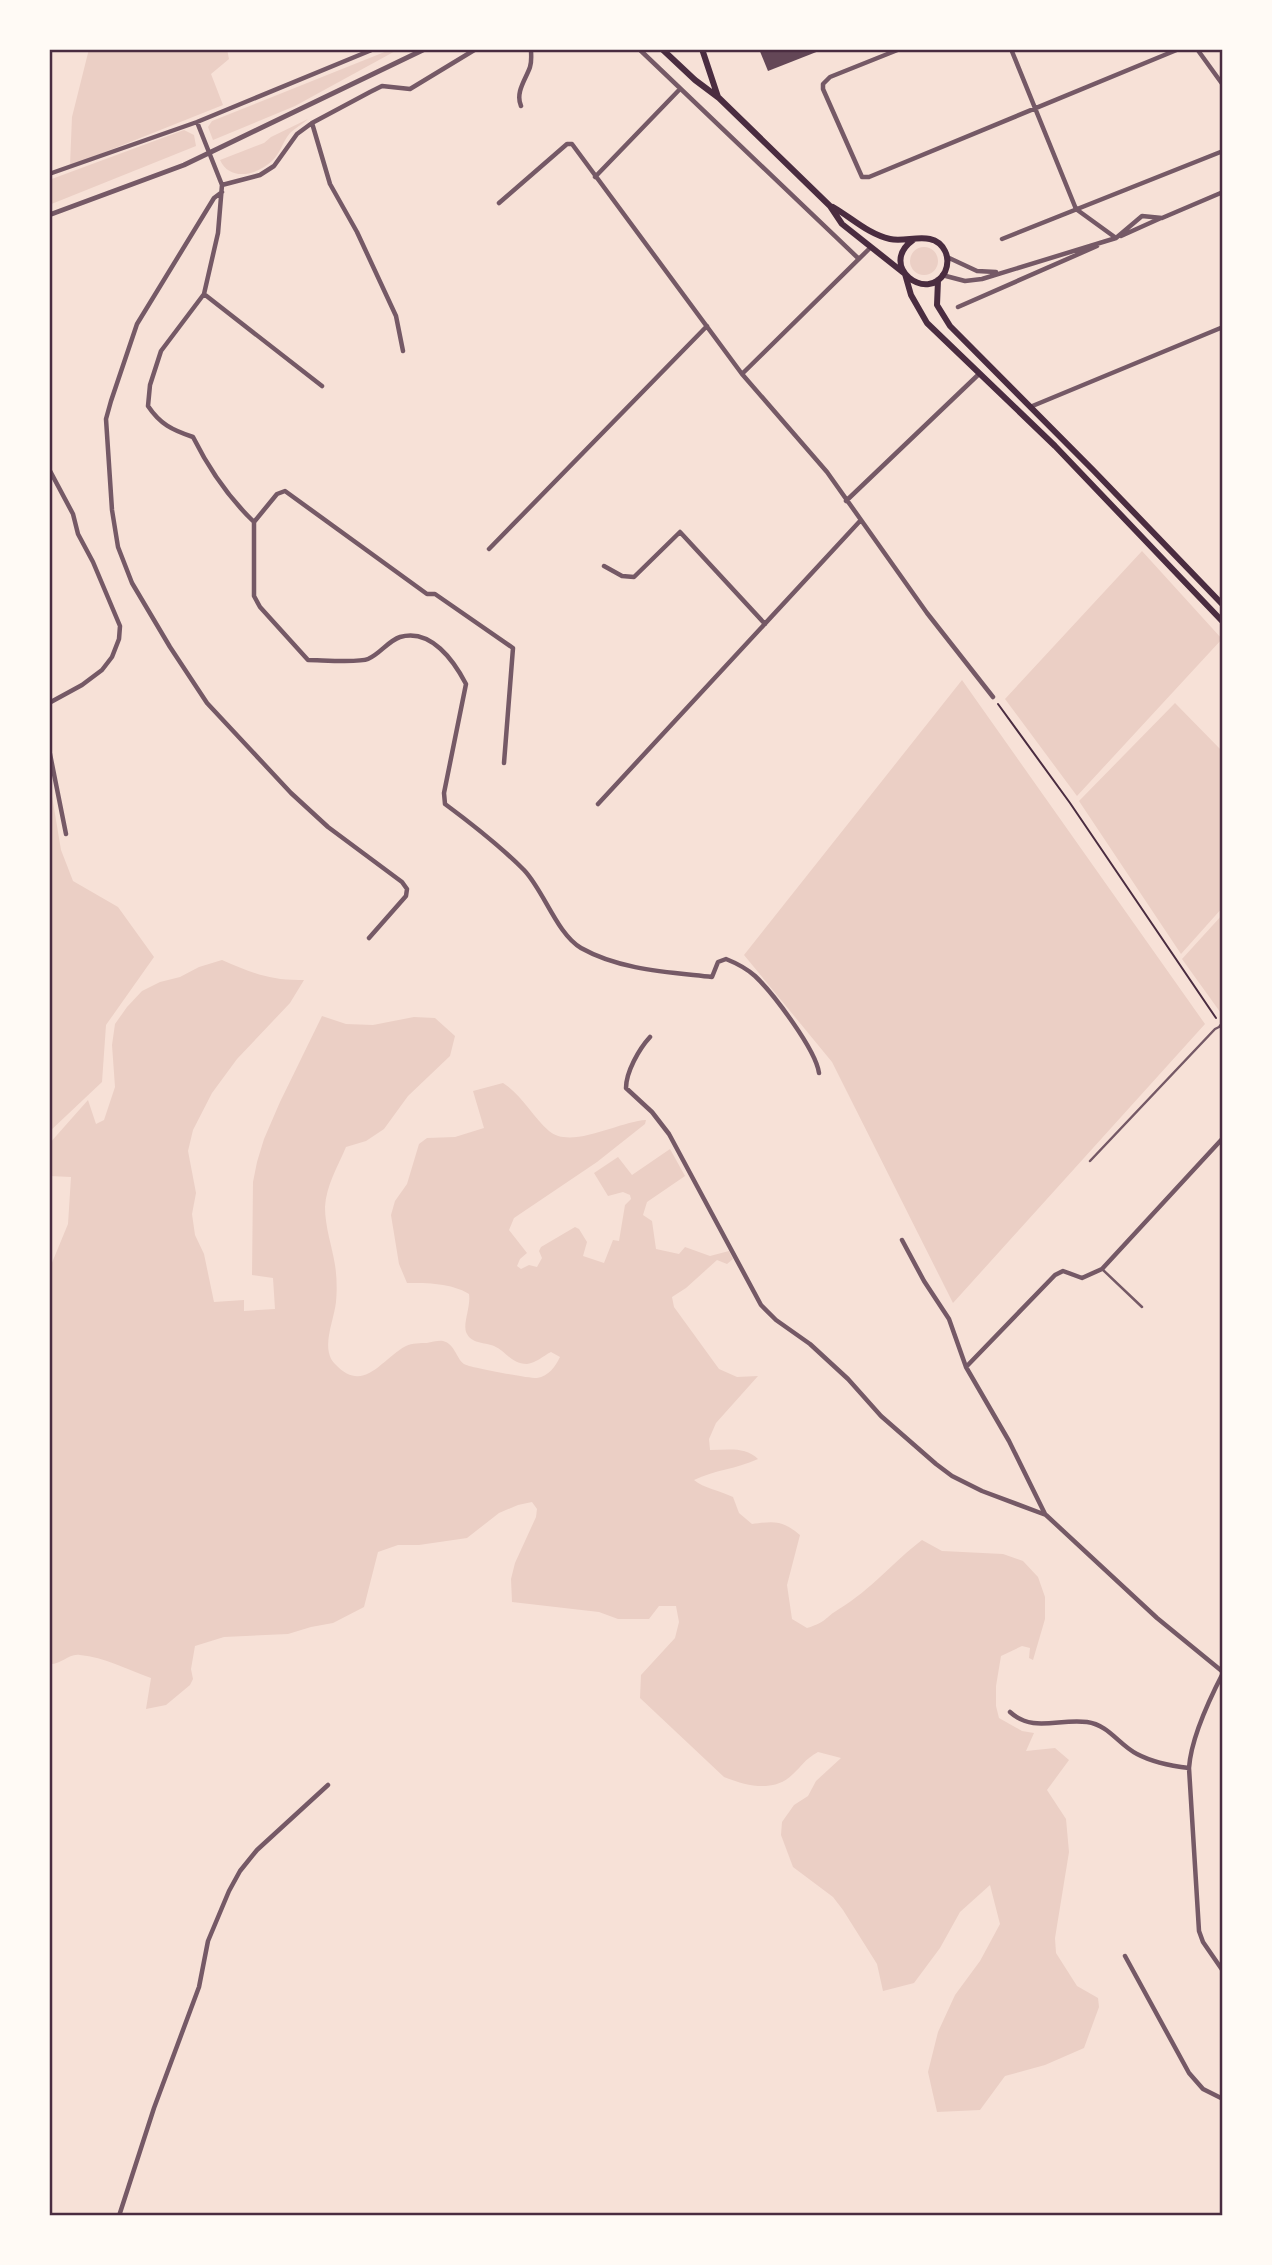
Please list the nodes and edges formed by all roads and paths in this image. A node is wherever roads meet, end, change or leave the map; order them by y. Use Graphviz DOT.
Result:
graph roads {
  1 [pos="374,49"];
  2 [pos="425,49"];
  3 [pos="476,49"];
  4 [pos="531,49"];
  5 [pos="639,49"];
  6 [pos="662,49"];
  7 [pos="702,49"];
  8 [pos="900,49"];
  9 [pos="1011,49"];
  10 [pos="1179,49"];
  11 [pos="1196,49"];
  12 [pos="1223,85"];
  13 [pos="680,89"];
  14 [pos="719,98"];
  15 [pos="521,106"];
  16 [pos="1035,108"];
  17 [pos="197,122"];
  18 [pos="312,123"];
  19 [pos="1223,151"];
  20 [pos="49,174"];
  21 [pos="595,177"];
  22 [pos="222,186"];
  23 [pos="222,192"];
  24 [pos="1223,192"];
  25 [pos="499,203"];
  26 [pos="830,206"];
  27 [pos="1076,209"];
  28 [pos="49,215"];
  29 [pos="1162,218"];
  30 [pos="1116,238"];
  31 [pos="1002,239"];
  32 [pos="914,240"];
  33 [pos="870,248"];
  34 [pos="947,257"];
  35 [pos="859,259"];
  36 [pos="1004,271"];
  37 [pos="905,274"];
  38 [pos="940,277"];
  39 [pos="204,294"];
  40 [pos="958,307"];
  41 [pos="707,326"];
  42 [pos="1223,327"];
  43 [pos="403,351"];
  44 [pos="742,374"];
  45 [pos="979,374"];
  46 [pos="322,386"];
  47 [pos="1029,407"];
  48 [pos="49,469"];
  49 [pos="846,501"];
  50 [pos="860,521"];
  51 [pos="254,522"];
  52 [pos="489,549"];
  53 [pos="604,566"];
  54 [pos="1223,605"];
  55 [pos="1223,622"];
  56 [pos="765,624"];
  57 [pos="993,697"];
  58 [pos="49,703"];
  59 [pos="49,749"];
  60 [pos="504,762"];
  61 [pos="598,804"];
  62 [pos="66,834"];
  63 [pos="369,938"];
  64 [pos="1222,1027"];
  65 [pos="650,1037"];
  66 [pos="819,1073"];
  67 [pos="1223,1138"];
  68 [pos="1090,1161"];
  69 [pos="902,1240"];
  70 [pos="1102,1269"];
  71 [pos="1142,1307"];
  72 [pos="966,1367"];
  73 [pos="1046,1515"];
  74 [pos="1223,1672"];
  75 [pos="1010,1712"];
  76 [pos="1189,1768"];
  77 [pos="328,1785"];
  78 [pos="1125,1956"];
  79 [pos="1223,1971"];
  80 [pos="1223,2099"];
  81 [pos="119,2216"];
  1 -- 17 [label="street"];
  2 -- 28 [label="street"];
  3 -- 18 [label="street"];
  4 -- 15 [label="street"];
  5 -- 13 [label="street"];
  6 -- 14 [label="main road"];
  7 -- 14 [label="main road"];
  8 -- 16 [label="street"];
  9 -- 16 [label="street"];
  10 -- 16 [label="street"];
  11 -- 12 [label="street"];
  13 -- 21 [label="street"];
  13 -- 35 [label="street"];
  14 -- 26 [label="main road"];
  16 -- 27 [label="street"];
  17 -- 20 [label="street"];
  17 -- 22 [label="street"];
  18 -- 22 [label="street"];
  18 -- 43 [label="street"];
  19 -- 27 [label="street"];
  21 -- 25 [label="street"];
  21 -- 41 [label="street"];
  22 -- 23 [label="street"];
  23 -- 39 [label="street"];
  23 -- 63 [label="street"];
  24 -- 29 [label="street"];
  26 -- 32 [label="main road"];
  26 -- 33 [label="main road"];
  27 -- 30 [label="street"];
  27 -- 31 [label="street"];
  29 -- 30 [label="street"];
  29 -- 30 [label="street"];
  30 -- 36 [label="street"];
  30 -- 40 [label="street"];
  32 -- 34 [label="main road"];
  32 -- 37 [label="main road"];
  33 -- 35 [label="street"];
  33 -- 37 [label="main road"];
  34 -- 36 [label="street"];
  34 -- 38 [label="main road"];
  35 -- 44 [label="street"];
  36 -- 38 [label="street"];
  37 -- 38 [label="main road"];
  37 -- 45 [label="main road"];
  38 -- 47 [label="main road"];
  39 -- 46 [label="street"];
  39 -- 51 [label="street"];
  41 -- 44 [label="street"];
  41 -- 52 [label="street"];
  42 -- 47 [label="street"];
  44 -- 49 [label="street"];
  45 -- 49 [label="street"];
  45 -- 55 [label="main road"];
  47 -- 54 [label="main road"];
  48 -- 58 [label="street"];
  49 -- 50 [label="street"];
  50 -- 56 [label="street"];
  50 -- 57 [label="street"];
  51 -- 60 [label="street"];
  51 -- 66 [label="street"];
  53 -- 56 [label="street"];
  56 -- 61 [label="street"];
  57 -- 64 [label="path"];
  59 -- 62 [label="street"];
  64 -- 68 [label="lane"];
  65 -- 73 [label="street"];
  67 -- 70 [label="street"];
  69 -- 72 [label="street"];
  70 -- 71 [label="lane"];
  70 -- 72 [label="street"];
  72 -- 73 [label="street"];
  73 -- 74 [label="street"];
  74 -- 76 [label="street"];
  75 -- 76 [label="street"];
  76 -- 79 [label="street"];
  77 -- 81 [label="street"];
  78 -- 80 [label="street"];
}
